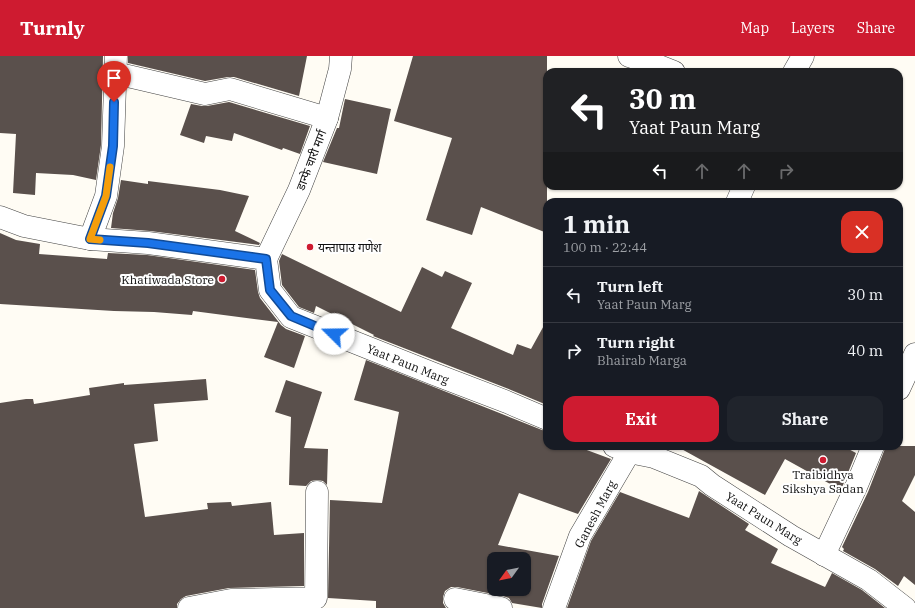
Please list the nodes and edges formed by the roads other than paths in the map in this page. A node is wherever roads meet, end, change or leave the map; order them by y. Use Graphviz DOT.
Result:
graph roads {
  1 [pos="341,56"];
  2 [pos="629,56"];
  3 [pos="802,56"];
  4 [pos="115,65"];
  5 [pos="664,68"];
  6 [pos="796,68"];
  7 [pos="327,118"];
  8 [pos="0,217"];
  9 [pos="90,239"];
  10 [pos="266,259"];
  11 [pos="915,354"];
  12 [pos="903,380"];
  13 [pos="543,417"];
  14 [pos="624,450"];
  15 [pos="631,450"];
  16 [pos="871,450"];
  17 [pos="317,492"];
  18 [pos="824,555"];
  19 [pos="455,599"];
  20 [pos="189,608"];
  21 [pos="501,608"];
  22 [pos="554,608"];
  23 [pos="905,608"];
  1 -- 7 [label="street, डान्फे चारी मार्ग"];
  2 -- 5 [label="street"];
  3 -- 6 [label="street"];
  4 -- 7 [label="street"];
  4 -- 9 [label="street"];
  7 -- 10 [label="street, डान्फे चारी मार्ग"];
  8 -- 9 [label="street"];
  9 -- 10 [label="street"];
  10 -- 13 [label="street, Yaat Paun Marg"];
  11 -- 12 [label="street"];
  14 -- 22 [label="street, Ganesh Marg"];
  15 -- 18 [label="street, Yaat Paun Marg"];
  16 -- 18 [label="street"];
  17 -- 20 [label="street"];
  18 -- 23 [label="street, Yaat Paun Marg"];
  19 -- 21 [label="street"];
}
